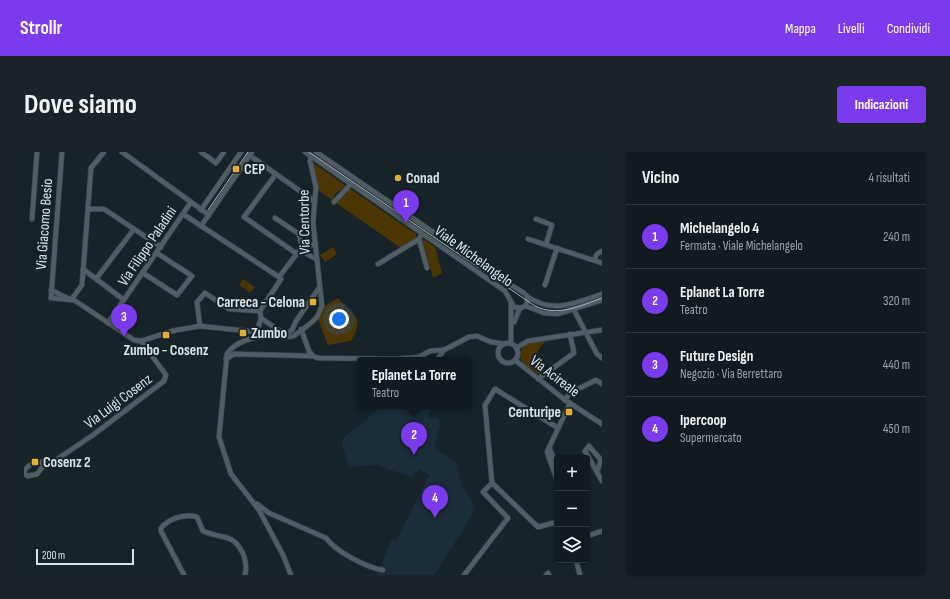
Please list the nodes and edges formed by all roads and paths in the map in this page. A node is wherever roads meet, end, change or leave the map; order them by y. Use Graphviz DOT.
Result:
graph roads {
  1 [pos="37,152"];
  2 [pos="62,152"];
  3 [pos="104,152"];
  4 [pos="122,152"];
  5 [pos="201,152"];
  6 [pos="224,152"];
  7 [pos="240,152"];
  8 [pos="305,152"];
  9 [pos="316,152"];
  10 [pos="251,154"];
  11 [pos="311,156"];
  12 [pos="276,174"];
  13 [pos="351,184"];
  14 [pos="314,201"];
  15 [pos="191,202"];
  16 [pos="334,202"];
  17 [pos="88,209"];
  18 [pos="202,210"];
  19 [pos="183,214"];
  20 [pos="208,215"];
  21 [pos="275,218"];
  22 [pos="32,219"];
  23 [pos="536,219"];
  24 [pos="201,226"];
  25 [pos="134,229"];
  26 [pos="422,233"];
  27 [pos="419,239"];
  28 [pos="528,239"];
  29 [pos="315,244"];
  30 [pos="546,244"];
  31 [pos="161,247"];
  32 [pos="557,248"];
  33 [pos="299,250"];
  34 [pos="602,251"];
  35 [pos="157,252"];
  36 [pos="316,259"];
  37 [pos="594,260"];
  38 [pos="602,263"];
  39 [pos="378,264"];
  40 [pos="427,268"];
  41 [pos="83,270"];
  42 [pos="143,273"];
  43 [pos="89,274"];
  44 [pos="279,277"];
  45 [pos="96,279"];
  46 [pos="545,284"];
  47 [pos="82,285"];
  48 [pos="319,288"];
  49 [pos="51,290"];
  50 [pos="519,291"];
  51 [pos="602,294"];
  52 [pos="528,297"];
  53 [pos="71,300"];
  54 [pos="124,300"];
  55 [pos="511,300"];
  56 [pos="602,300"];
  57 [pos="526,306"];
  58 [pos="520,308"];
  59 [pos="574,310"];
  60 [pos="260,311"];
  61 [pos="261,318"];
  62 [pos="108,323"];
  63 [pos="200,326"];
  64 [pos="301,329"];
  65 [pos="278,330"];
  66 [pos="602,330"];
  67 [pos="586,331"];
  68 [pos="257,332"];
  69 [pos="570,334"];
  70 [pos="141,341"];
  71 [pos="490,342"];
  72 [pos="511,346"];
  73 [pos="444,350"];
  74 [pos="432,351"];
  75 [pos="427,353"];
  76 [pos="498,355"];
  77 [pos="313,356"];
  78 [pos="419,357"];
  79 [pos="426,357"];
  80 [pos="436,357"];
  81 [pos="439,357"];
  82 [pos="357,358"];
  83 [pos="602,358"];
  84 [pos="226,359"];
  85 [pos="515,360"];
  86 [pos="538,379"];
  87 [pos="602,384"];
  88 [pos="565,400"];
  89 [pos="570,403"];
  90 [pos="602,424"];
  91 [pos="558,428"];
  92 [pos="549,447"];
  93 [pos="554,459"];
  94 [pos="44,465"];
  95 [pos="554,472"];
  96 [pos="597,472"];
  97 [pos="24,473"];
  98 [pos="602,481"];
  99 [pos="492,483"];
  100 [pos="250,499"];
  101 [pos="554,523"];
  102 [pos="602,531"];
  103 [pos="590,535"];
  104 [pos="577,563"];
  105 [pos="383,570"];
  106 [pos="184,575"];
  107 [pos="245,575"];
  108 [pos="291,575"];
  109 [pos="464,575"];
  110 [pos="546,575"];
  111 [pos="549,575"];
  112 [pos="580,575"];
  1 -- 22 [label="street"];
  2 -- 49 [label="street, Via Giacomo Besio"];
  3 -- 17 [label="street"];
  4 -- 15 [label="street"];
  5 -- 6 [label="street"];
  7 -- 18 [label="street, Via Filippo Paladini"];
  8 -- 11 [label="street, Viale Michelangelo"];
  9 -- 50 [label="street, Viale Michelangelo"];
  10 -- 12 [label="street"];
  10 -- 20 [label="street"];
  11 -- 13 [label="street, Viale Michelangelo"];
  11 -- 14 [label="street, Via Centorbe"];
  12 -- 14 [label="street"];
  12 -- 33 [label="street"];
  13 -- 16 [label="street"];
  13 -- 26 [label="street, Viale Michelangelo"];
  14 -- 29 [label="street, Via Centorbe"];
  15 -- 18 [label="street"];
  15 -- 19 [label="street, Via Filippo Paladini"];
  17 -- 25 [label="street"];
  17 -- 41 [label="street"];
  18 -- 20 [label="street"];
  19 -- 24 [label="street"];
  19 -- 31 [label="street, Via Filippo Paladini"];
  20 -- 24 [label="street"];
  21 -- 33 [label="street"];
  23 -- 30 [label="street"];
  24 -- 44 [label="street"];
  25 -- 31 [label="street"];
  25 -- 45 [label="street"];
  26 -- 27 [label="street"];
  26 -- 55 [label="street, Viale Michelangelo"];
  27 -- 39 [label="street"];
  27 -- 40 [label="street"];
  28 -- 30 [label="street"];
  29 -- 33 [label="street"];
  29 -- 36 [label="street, Via Centorbe"];
  30 -- 32 [label="street"];
  31 -- 35 [label="street, Via Filippo Paladini"];
  32 -- 37 [label="street"];
  32 -- 46 [label="street"];
  33 -- 36 [label="street"];
  33 -- 44 [label="street"];
  34 -- 37 [label="street"];
  35 -- 42 [label="street, Via Filippo Paladini"];
  35 -- 42 [label="street"];
  36 -- 48 [label="street, Via Centorbe"];
  37 -- 38 [label="street"];
  41 -- 43 [label="street"];
  41 -- 47 [label="street"];
  42 -- 54 [label="street, Via Filippo Paladini"];
  43 -- 45 [label="street"];
  43 -- 47 [label="street"];
  44 -- 60 [label="street"];
  45 -- 54 [label="street"];
  47 -- 53 [label="street"];
  48 -- 64 [label="street, Via Centorbe"];
  48 -- 65 [label="street"];
  49 -- 53 [label="street"];
  49 -- 53 [label="street, Via Giacomo Besio"];
  50 -- 52 [label="street"];
  50 -- 55 [label="street"];
  51 -- 52 [label="street"];
  52 -- 57 [label="street"];
  53 -- 62 [label="street"];
  54 -- 62 [label="street, Via Filippo Paladini"];
  55 -- 58 [label="street"];
  55 -- 72 [label="street"];
  56 -- 59 [label="street"];
  57 -- 58 [label="street"];
  57 -- 59 [label="street"];
  58 -- 72 [label="street"];
  59 -- 67 [label="street"];
  60 -- 61 [label="street"];
  60 -- 63 [label="street"];
  61 -- 65 [label="street"];
  61 -- 68 [label="street"];
  62 -- 70 [label="street"];
  63 -- 68 [label="street"];
  63 -- 70 [label="street"];
  64 -- 77 [label="street"];
  64 -- 84 [label="street"];
  65 -- 68 [label="street"];
  66 -- 67 [label="street"];
  67 -- 69 [label="street"];
  67 -- 83 [label="street"];
  69 -- 72 [label="street"];
  69 -- 86 [label="street"];
  70 -- 94 [label="street, Via Luigi Cosenz"];
  71 -- 72 [label="street"];
  71 -- 73 [label="street"];
  71 -- 76 [label="street"];
  72 -- 76 [label="street"];
  72 -- 85 [label="street"];
  73 -- 74 [label="street"];
  73 -- 81 [label="street"];
  74 -- 75 [label="street"];
  74 -- 80 [label="street"];
  75 -- 78 [label="street"];
  75 -- 79 [label="street"];
  76 -- 85 [label="street"];
  77 -- 82 [label="street"];
  77 -- 84 [label="street"];
  84 -- 100 [label="street"];
  85 -- 86 [label="street, Via Acireale"];
  86 -- 88 [label="street, Via Acireale"];
  87 -- 88 [label="street"];
  88 -- 89 [label="street, Via Acireale"];
  89 -- 90 [label="street, Via Acireale"];
  89 -- 91 [label="street"];
  91 -- 92 [label="street"];
  91 -- 99 [label="street"];
  92 -- 93 [label="street"];
  92 -- 95 [label="street"];
  94 -- 97 [label="street, Via Luigi Cosenz"];
  94 -- 97 [label="street, Via Luigi Cosenz"];
  96 -- 96 [label="street"];
  96 -- 98 [label="street"];
  99 -- 101 [label="street"];
  99 -- 109 [label="street"];
  100 -- 105 [label="street"];
  100 -- 108 [label="street"];
  102 -- 103 [label="street"];
  104 -- 112 [label="street"];
  106 -- 107 [label="street"];
  110 -- 111 [label="street"];
}
